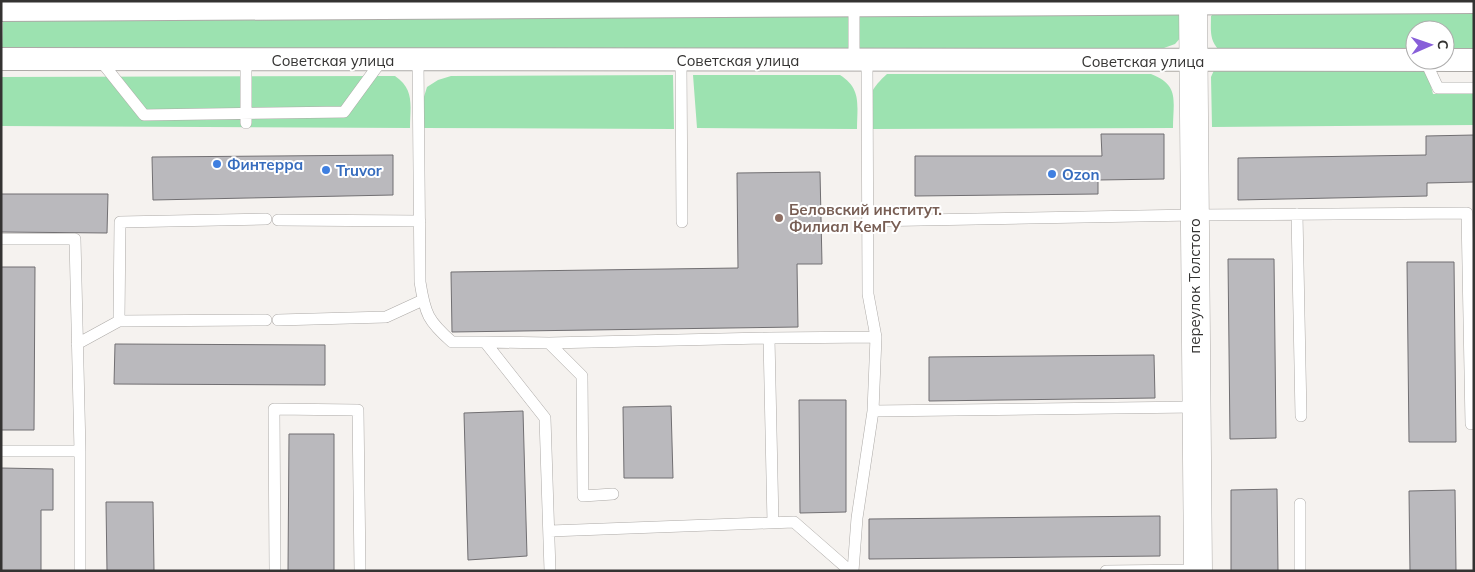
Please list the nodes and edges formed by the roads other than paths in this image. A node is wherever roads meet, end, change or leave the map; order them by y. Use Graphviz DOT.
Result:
graph roads {
  1 [pos="1193,2"];
  2 [pos="1474,2"];
  3 [pos="777,4"];
  4 [pos="103,5"];
  5 [pos="394,5"];
  6 [pos="854,5"];
  7 [pos="1,10"];
  8 [pos="1,59"];
  9 [pos="100,60"];
  10 [pos="246,60"];
  11 [pos="382,60"];
  12 [pos="418,60"];
  13 [pos="861,60"];
  14 [pos="1193,60"];
  15 [pos="1405,60"];
  16 [pos="1455,60"];
  17 [pos="1474,60"];
  18 [pos="681,61"];
  19 [pos="1430,70"];
  20 [pos="1474,88"];
  21 [pos="246,118"];
  22 [pos="1297,214"];
  23 [pos="1194,215"];
  24 [pos="266,219"];
  25 [pos="278,220"];
  26 [pos="420,221"];
  27 [pos="868,221"];
  28 [pos="682,222"];
  29 [pos="1,239"];
  30 [pos="423,300"];
  31 [pos="266,320"];
  32 [pos="278,320"];
  33 [pos="119,321"];
  34 [pos="876,337"];
  35 [pos="770,338"];
  36 [pos="485,342"];
  37 [pos="549,343"];
  38 [pos="77,344"];
  39 [pos="1195,407"];
  40 [pos="873,411"];
  41 [pos="1301,416"];
  42 [pos="1471,424"];
  43 [pos="1,451"];
  44 [pos="80,451"];
  45 [pos="613,494"];
  46 [pos="1300,504"];
  47 [pos="773,523"];
  48 [pos="550,531"];
  49 [pos="1198,570"];
  50 [pos="80,571"];
  51 [pos="275,571"];
  52 [pos="360,571"];
  53 [pos="550,571"];
  54 [pos="852,571"];
  55 [pos="1106,571"];
  56 [pos="1300,571"];
  1 -- 2 [label="street"];
  1 -- 6 [label="street"];
  1 -- 14 [label="street, переулок Толстого"];
  3 -- 5 [label="street"];
  3 -- 6 [label="street"];
  4 -- 5 [label="street"];
  4 -- 7 [label="street"];
  6 -- 13 [label="lane"];
  8 -- 9 [label="street, Советская улица"];
  9 -- 10 [label="street, Советская улица"];
  9 -- 21 [label="lane"];
  10 -- 11 [label="street, Советская улица"];
  10 -- 21 [label="lane"];
  11 -- 12 [label="street, Советская улица"];
  11 -- 21 [label="lane"];
  12 -- 18 [label="street, Советская улица"];
  12 -- 26 [label="lane"];
  13 -- 14 [label="street, Советская улица"];
  13 -- 18 [label="street, Советская улица"];
  13 -- 27 [label="lane"];
  14 -- 15 [label="street, Советская улица"];
  14 -- 23 [label="street, переулок Толстого"];
  16 -- 17 [label="street, Советская улица"];
  18 -- 28 [label="lane"];
  19 -- 20 [label="lane"];
  22 -- 23 [label="lane"];
  22 -- 41 [label="lane"];
  22 -- 42 [label="lane"];
  23 -- 27 [label="lane"];
  23 -- 39 [label="street, переулок Толстого"];
  24 -- 33 [label="lane"];
  25 -- 26 [label="lane"];
  26 -- 30 [label="lane"];
  27 -- 34 [label="lane"];
  29 -- 38 [label="lane"];
  30 -- 32 [label="lane"];
  30 -- 36 [label="lane"];
  31 -- 33 [label="lane"];
  33 -- 38 [label="lane"];
  34 -- 35 [label="lane"];
  34 -- 40 [label="lane"];
  35 -- 37 [label="lane"];
  35 -- 47 [label="lane"];
  36 -- 37 [label="lane"];
  36 -- 48 [label="lane"];
  37 -- 45 [label="lane"];
  38 -- 44 [label="lane"];
  39 -- 40 [label="lane"];
  39 -- 49 [label="street, переулок Толстого"];
  40 -- 54 [label="lane"];
  43 -- 44 [label="lane"];
  44 -- 50 [label="lane"];
  46 -- 56 [label="lane"];
  47 -- 48 [label="lane"];
  47 -- 54 [label="lane"];
  48 -- 53 [label="lane"];
  49 -- 55 [label="lane"];
  51 -- 52 [label="lane"];
}
